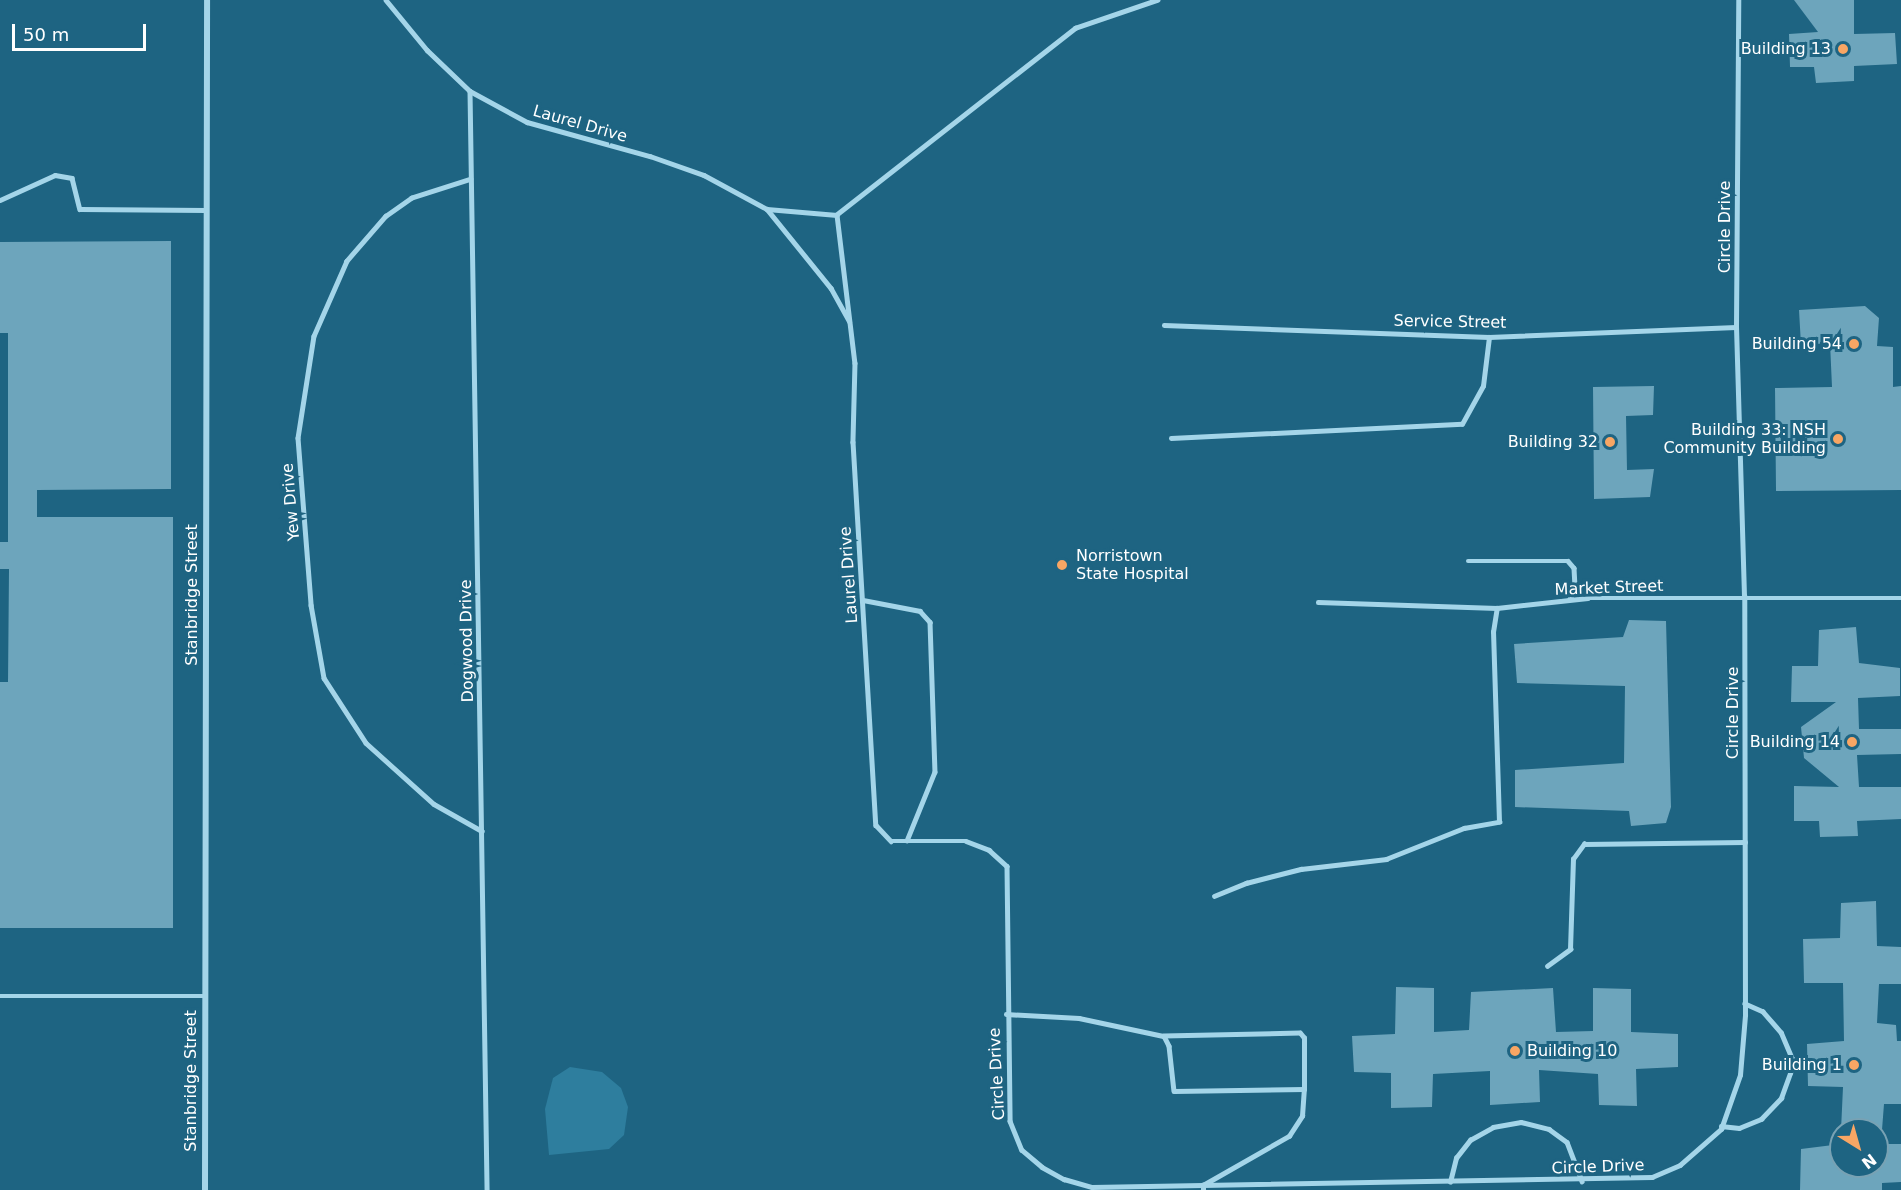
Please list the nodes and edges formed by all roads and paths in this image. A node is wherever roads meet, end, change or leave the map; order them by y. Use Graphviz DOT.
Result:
graph roads {
  1 [pos="207,0"];
  2 [pos="386,0"];
  3 [pos="1158,0"];
  4 [pos="1738,0"];
  5 [pos="470,91"];
  6 [pos="471,179"];
  7 [pos="0,200"];
  8 [pos="767,209"];
  9 [pos="206,210"];
  10 [pos="837,215"];
  11 [pos="850,324"];
  12 [pos="1164,325"];
  13 [pos="1736,327"];
  14 [pos="1489,337"];
  15 [pos="1171,438"];
  16 [pos="1468,561"];
  17 [pos="1744,597"];
  18 [pos="1901,598"];
  19 [pos="1570,599"];
  20 [pos="863,600"];
  21 [pos="1318,602"];
  22 [pos="1497,608"];
  23 [pos="876,825"];
  24 [pos="482,831"];
  25 [pos="908,841"];
  26 [pos="1745,842"];
  27 [pos="1214,896"];
  28 [pos="1547,966"];
  29 [pos="0,996"];
  30 [pos="205,996"];
  31 [pos="1745,1004"];
  32 [pos="1006,1014"];
  33 [pos="1164,1036"];
  34 [pos="1304,1089"];
  35 [pos="1721,1126"];
  36 [pos="1582,1181"];
  37 [pos="1450,1182"];
  38 [pos="1491,1182"];
  39 [pos="1203,1188"];
  40 [pos="205,1190"];
  41 [pos="487,1190"];
  42 [pos="1491,1190"];
  1 -- 9 [label="street, Stanbridge Street"];
  2 -- 5 [label="lane, Laurel Drive"];
  3 -- 10 [label="lane"];
  4 -- 13 [label="lane, Circle Drive"];
  5 -- 6 [label="lane, Dogwood Drive"];
  5 -- 8 [label="lane, Laurel Drive"];
  6 -- 24 [label="lane, Dogwood Drive"];
  6 -- 24 [label="lane, Yew Drive"];
  7 -- 9 [label="lane"];
  8 -- 10 [label="lane, Laurel Drive"];
  8 -- 11 [label="lane, Laurel Drive"];
  9 -- 30 [label="street, Stanbridge Street"];
  10 -- 11 [label="lane, Laurel Drive"];
  11 -- 20 [label="lane, Laurel Drive"];
  12 -- 14 [label="lane, Service Street"];
  13 -- 14 [label="lane, Service Street"];
  13 -- 17 [label="lane, Circle Drive"];
  14 -- 15 [label="lane"];
  16 -- 19 [label="lane"];
  17 -- 18 [label="lane, Market Street"];
  17 -- 19 [label="lane, Market Street"];
  17 -- 26 [label="lane, Circle Drive"];
  19 -- 22 [label="lane, Market Street"];
  20 -- 23 [label="lane, Laurel Drive"];
  20 -- 25 [label="lane"];
  21 -- 22 [label="lane, Market Street"];
  22 -- 27 [label="lane"];
  23 -- 25 [label="lane, Circle Drive"];
  24 -- 41 [label="lane, Dogwood Drive"];
  25 -- 32 [label="lane, Circle Drive"];
  26 -- 28 [label="lane"];
  26 -- 31 [label="lane, Circle Drive"];
  29 -- 30 [label="lane"];
  30 -- 40 [label="street, Stanbridge Street"];
  31 -- 35 [label="lane, Circle Drive"];
  31 -- 35 [label="lane"];
  32 -- 33 [label="lane"];
  32 -- 39 [label="lane, Circle Drive"];
  33 -- 34 [label="lane"];
  33 -- 34 [label="lane"];
  34 -- 39 [label="lane"];
  35 -- 36 [label="lane, Circle Drive"];
  36 -- 37 [label="lane"];
  36 -- 38 [label="lane, Circle Drive"];
  37 -- 38 [label="lane, Circle Drive"];
  37 -- 39 [label="lane, Circle Drive"];
  38 -- 42 [label="lane"];
}
